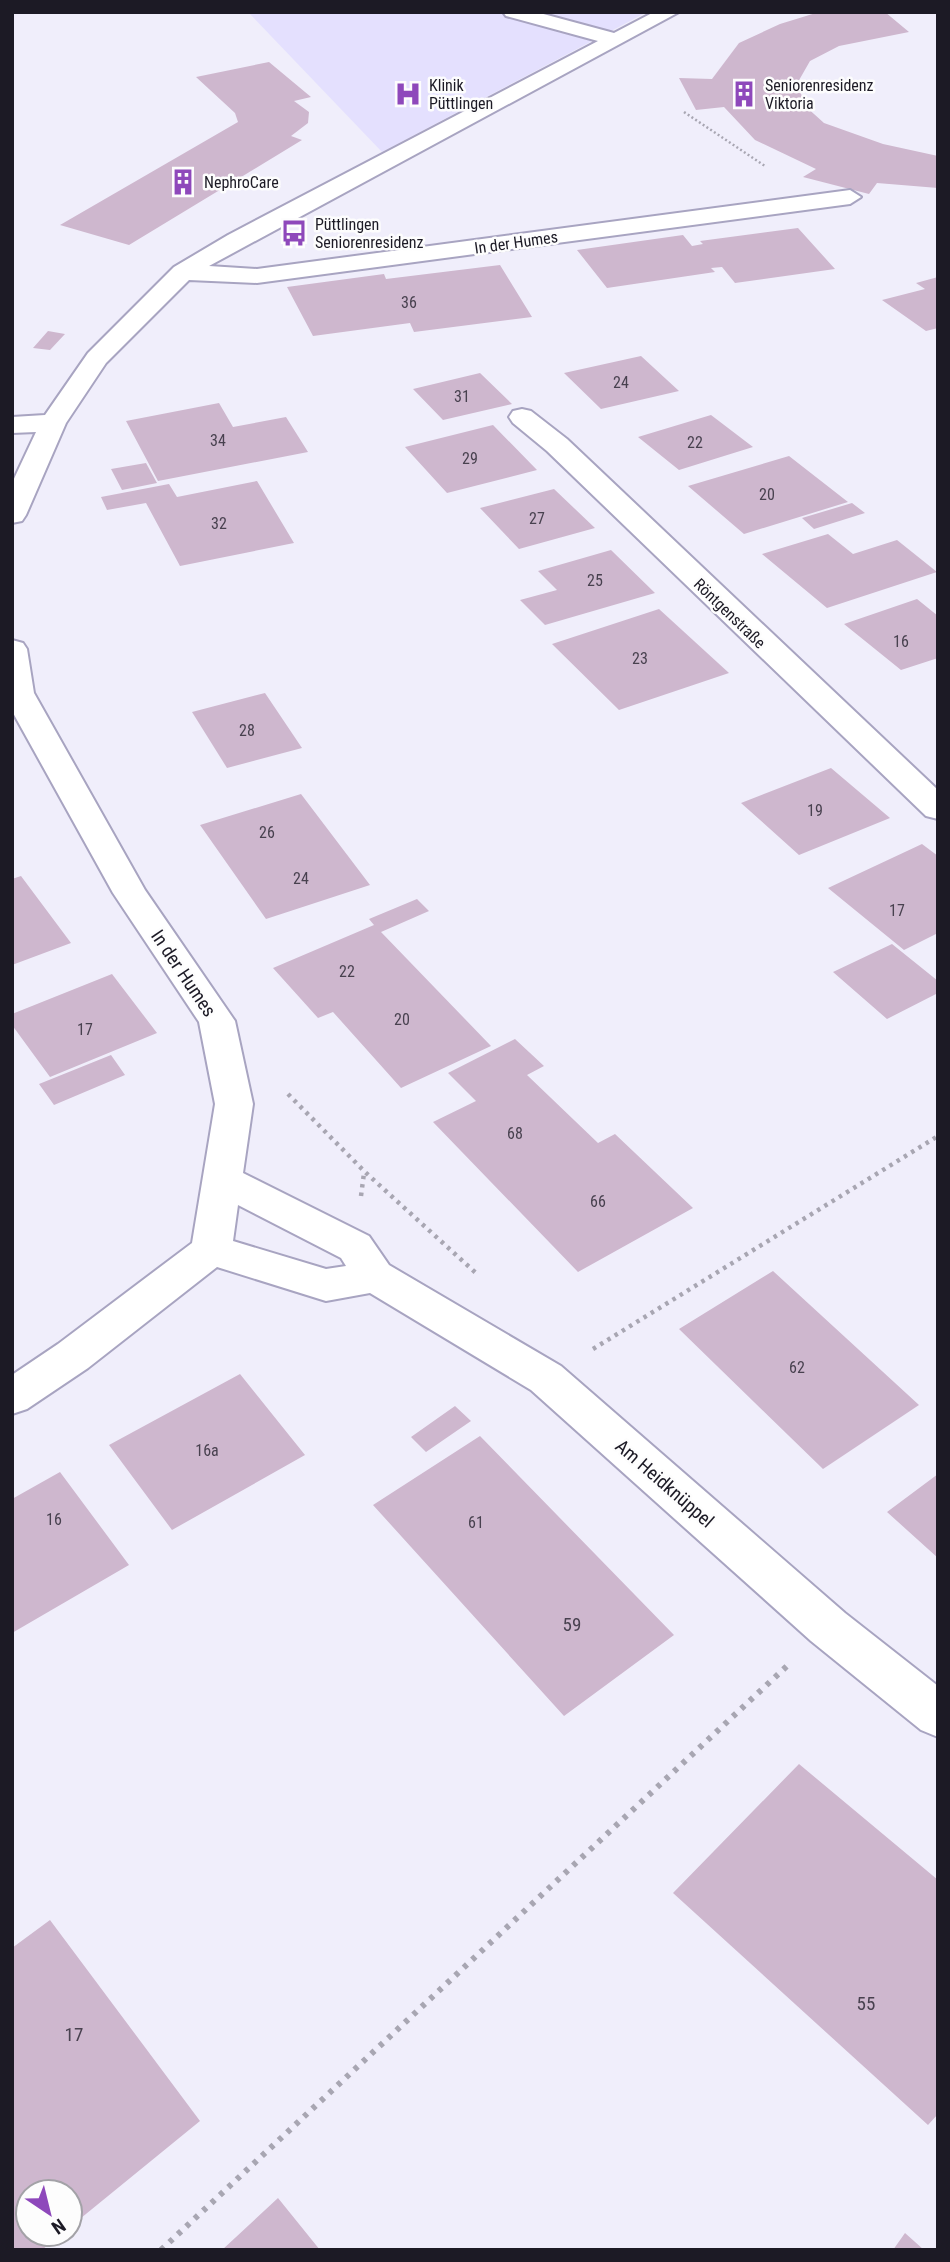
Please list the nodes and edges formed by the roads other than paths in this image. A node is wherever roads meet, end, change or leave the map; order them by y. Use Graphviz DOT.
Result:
graph roads {
  1 [pos="513,12"];
  2 [pos="568,12"];
  3 [pos="669,12"];
  4 [pos="626,35"];
  5 [pos="850,197"];
  6 [pos="183,272"];
  7 [pos="522,417"];
  8 [pos="53,423"];
  9 [pos="12,425"];
  10 [pos="12,515"];
  11 [pos="12,649"];
  12 [pos="938,809"];
  13 [pos="224,1181"];
  14 [pos="211,1250"];
  15 [pos="375,1276"];
  16 [pos="12,1397"];
  17 [pos="938,1715"];
  1 -- 4 [label="street"];
  2 -- 4 [label="street"];
  3 -- 4 [label="street"];
  4 -- 6 [label="street"];
  5 -- 6 [label="street, In der Humes"];
  6 -- 8 [label="street"];
  7 -- 12 [label="street, Röntgenstraße"];
  8 -- 9 [label="street"];
  8 -- 10 [label="street"];
  11 -- 13 [label="street, In der Humes"];
  13 -- 14 [label="street, In der Humes"];
  13 -- 15 [label="street, Am Heidknüppel"];
  14 -- 15 [label="street"];
  14 -- 16 [label="street"];
  15 -- 17 [label="street, Am Heidknüppel"];
}
